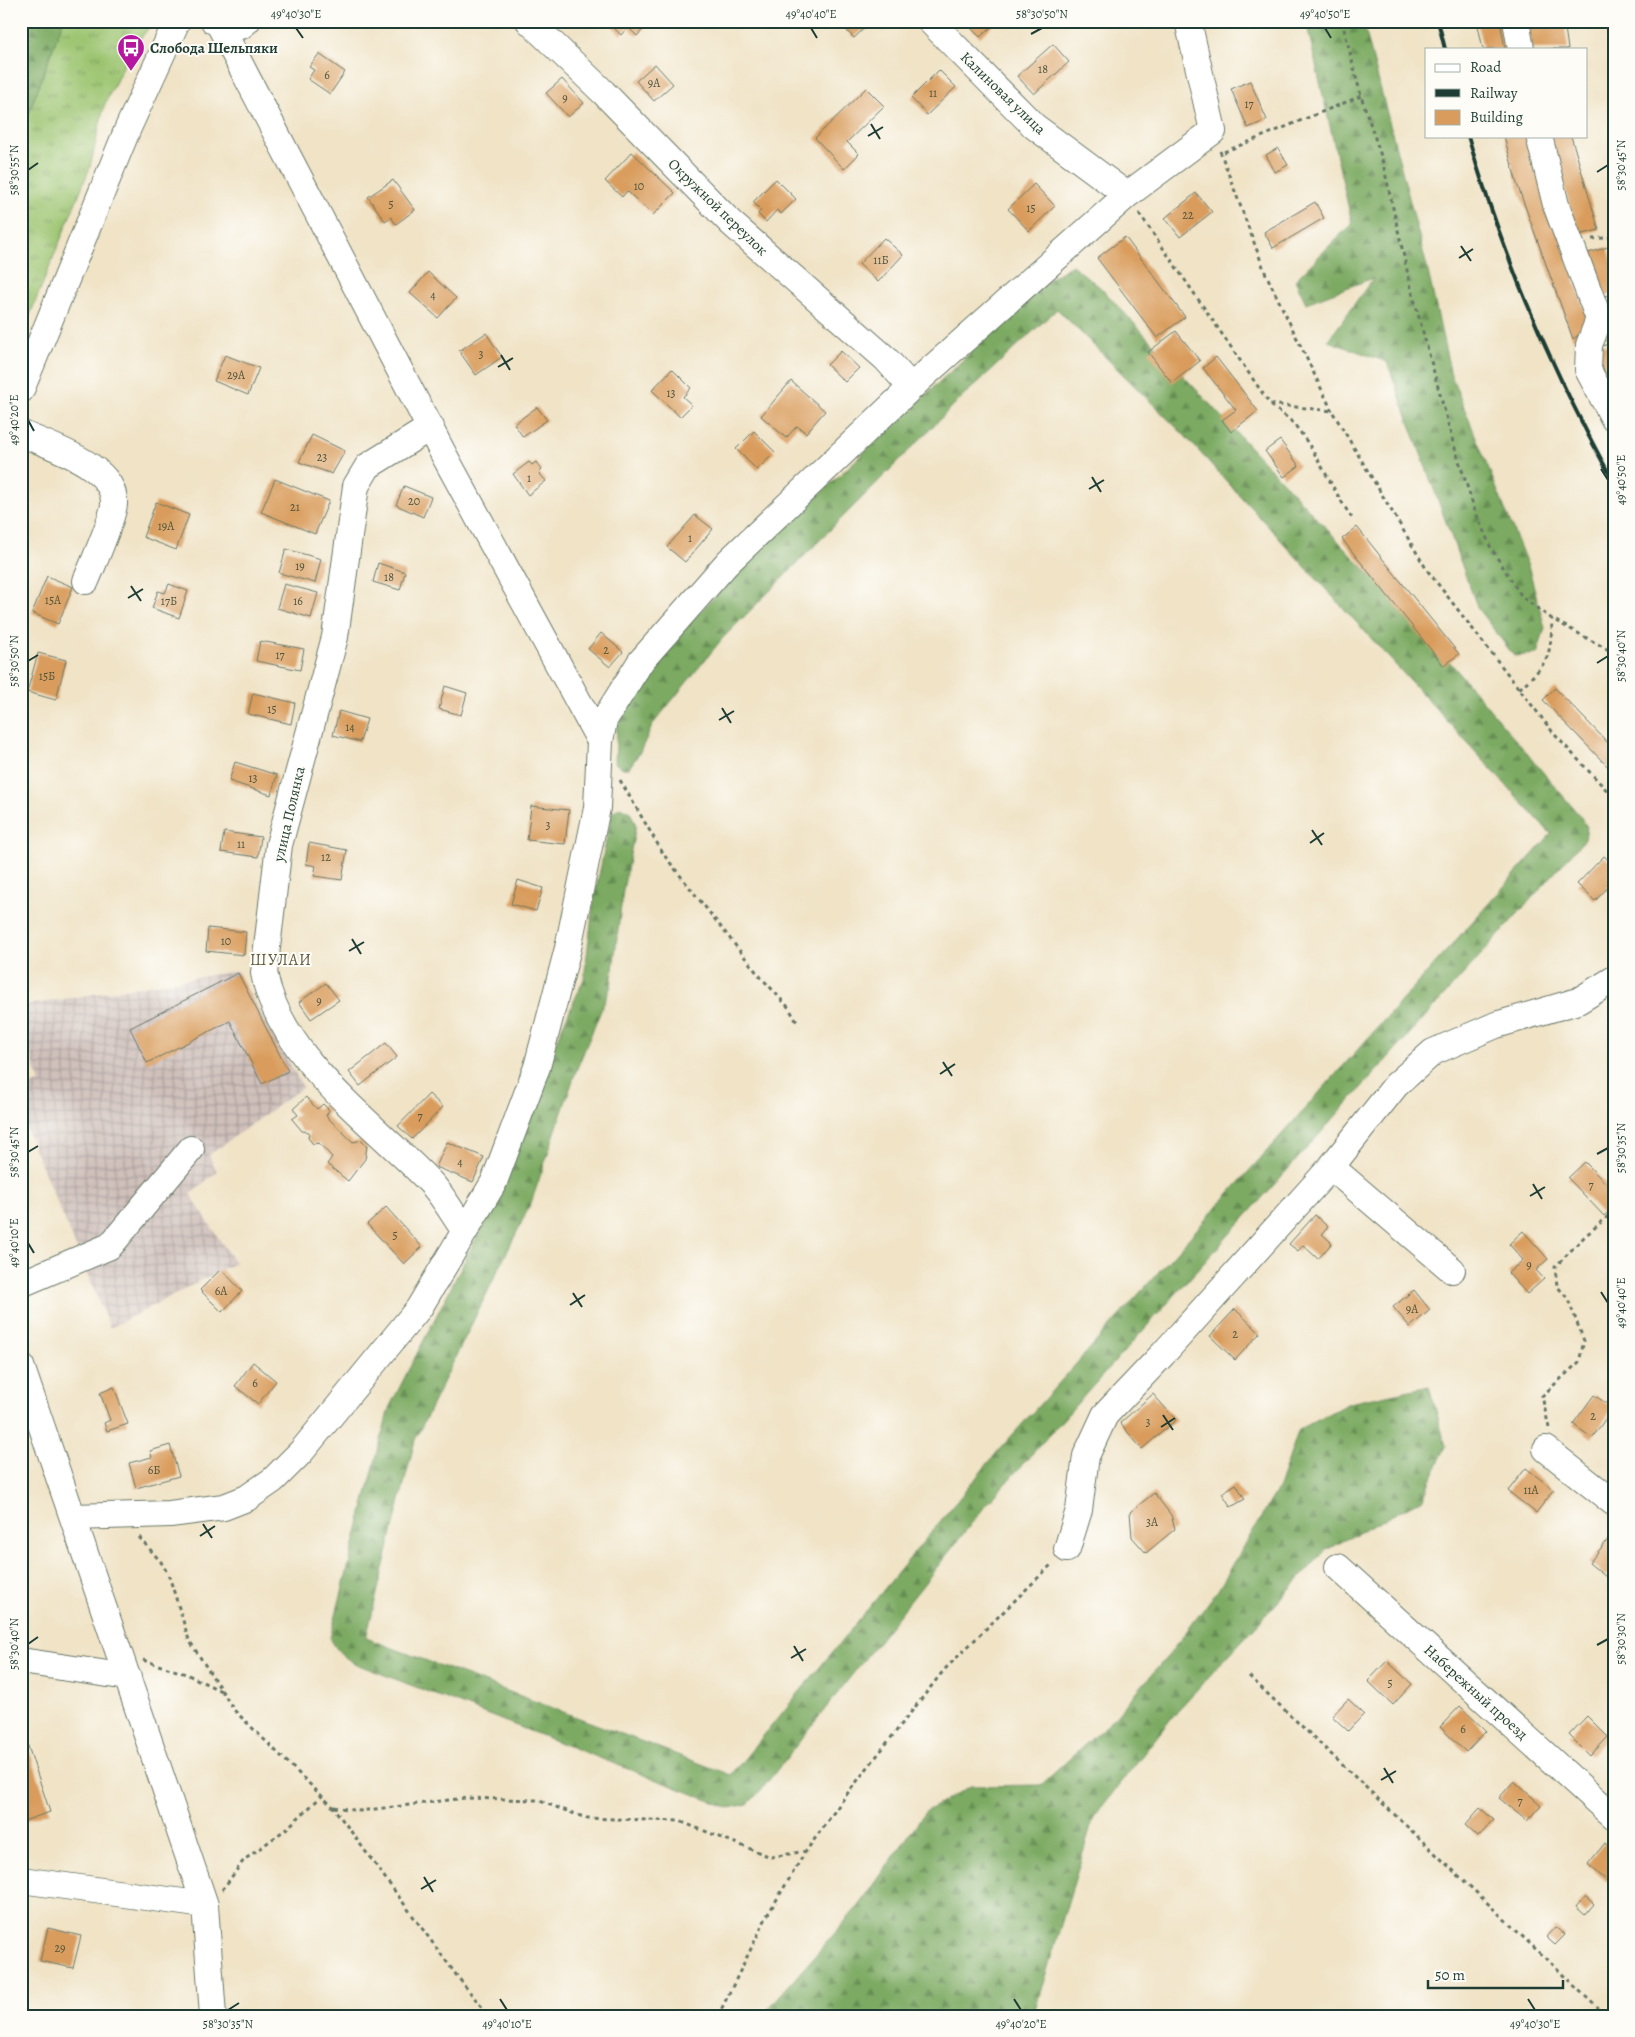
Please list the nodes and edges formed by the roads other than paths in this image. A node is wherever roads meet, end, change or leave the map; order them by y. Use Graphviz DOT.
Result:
graph roads {
  1 [pos="177,21"];
  2 [pos="247,21"];
  3 [pos="529,21"];
  4 [pos="930,21"];
  5 [pos="1188,21"];
  6 [pos="1516,21"];
  7 [pos="217,23"];
  8 [pos="1521,48"];
  9 [pos="1539,138"];
  10 [pos="1127,195"];
  11 [pos="911,387"];
  12 [pos="21,390"];
  13 [pos="1614,419"];
  14 [pos="431,427"];
  15 [pos="21,433"];
  16 [pos="86,581"];
  17 [pos="600,741"];
  18 [pos="1614,979"];
  19 [pos="191,1149"];
  20 [pos="1331,1167"];
  21 [pos="465,1231"];
  22 [pos="1452,1270"];
  23 [pos="21,1284"];
  24 [pos="21,1366"];
  25 [pos="1546,1449"];
  26 [pos="1614,1503"];
  27 [pos="74,1517"];
  28 [pos="1067,1549"];
  29 [pos="1338,1567"];
  30 [pos="21,1661"];
  31 [pos="126,1672"];
  32 [pos="1614,1817"];
  33 [pos="21,1880"];
  34 [pos="206,1909"];
  35 [pos="213,2016"];
  1 -- 12 [label="street"];
  2 -- 7 [label="street"];
  3 -- 11 [label="street, Окружной переулок"];
  4 -- 10 [label="street, Калиновая улица"];
  5 -- 10 [label="street"];
  6 -- 8 [label="street"];
  7 -- 14 [label="street"];
  9 -- 13 [label="street"];
  10 -- 11 [label="street"];
  11 -- 17 [label="street"];
  14 -- 17 [label="street"];
  14 -- 21 [label="street, улица Полянка"];
  15 -- 16 [label="street"];
  17 -- 21 [label="street"];
  18 -- 20 [label="street"];
  19 -- 23 [label="street"];
  20 -- 22 [label="street"];
  20 -- 28 [label="street"];
  21 -- 27 [label="street"];
  24 -- 27 [label="street"];
  25 -- 26 [label="street"];
  27 -- 31 [label="street"];
  29 -- 32 [label="street, Набережный проезд"];
  30 -- 31 [label="street"];
  31 -- 34 [label="street"];
  33 -- 34 [label="street"];
  34 -- 35 [label="street"];
}
